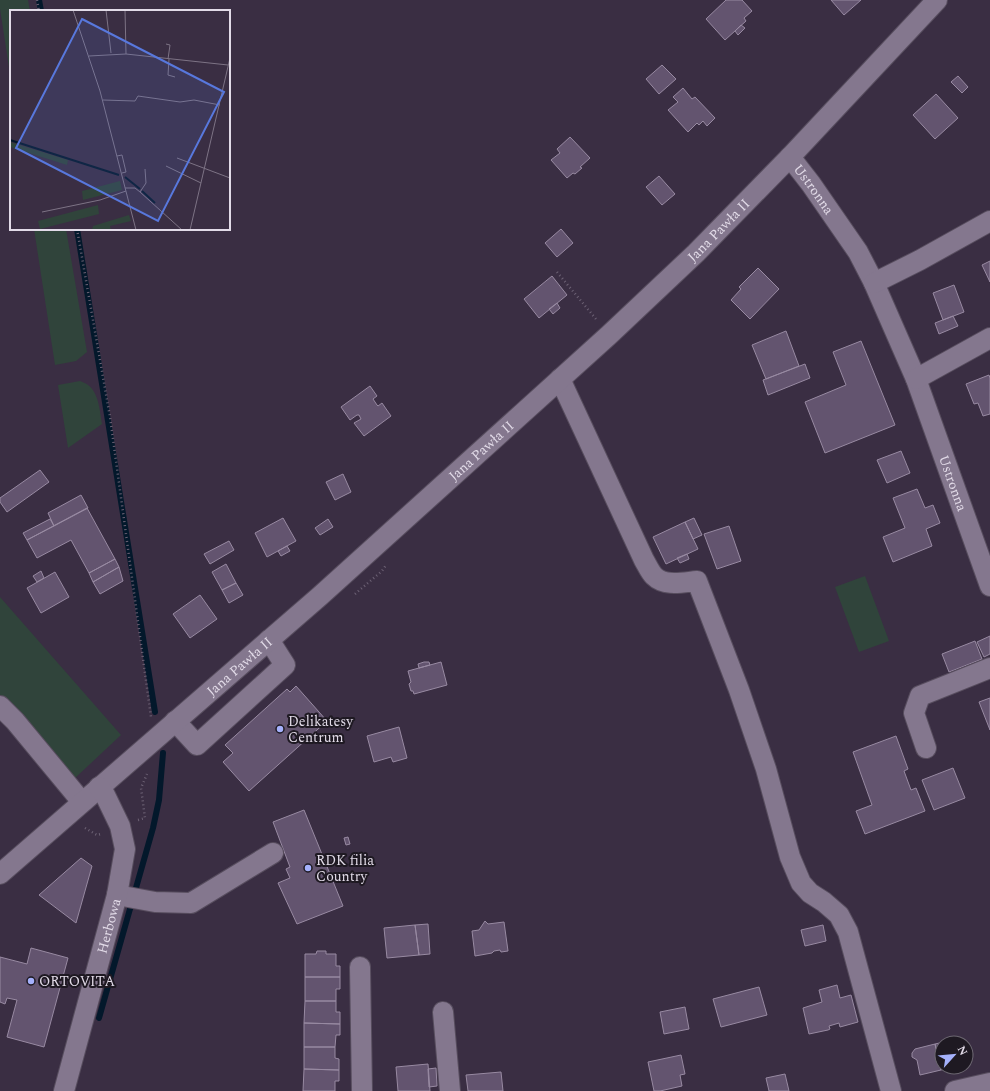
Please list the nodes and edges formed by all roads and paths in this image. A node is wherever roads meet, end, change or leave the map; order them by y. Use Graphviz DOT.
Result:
graph roads {
  1 [pos="37,0"];
  2 [pos="937,0"];
  3 [pos="39,10"];
  4 [pos="790,157"];
  5 [pos="990,221"];
  6 [pos="77,230"];
  7 [pos="557,272"];
  8 [pos="874,283"];
  9 [pos="609,336"];
  10 [pos="990,338"];
  11 [pos="560,379"];
  12 [pos="916,379"];
  13 [pos="990,586"];
  14 [pos="269,640"];
  15 [pos="990,668"];
  16 [pos="0,706"];
  17 [pos="151,719"];
  18 [pos="175,721"];
  19 [pos="926,748"];
  20 [pos="99,787"];
  21 [pos="82,802"];
  22 [pos="274,853"];
  23 [pos="0,874"];
  24 [pos="117,895"];
  25 [pos="360,967"];
  26 [pos="443,1012"];
  27 [pos="990,1083"];
  28 [pos="64,1091"];
  29 [pos="362,1091"];
  30 [pos="450,1091"];
  31 [pos="891,1091"];
  32 [pos="955,1091"];
  1 -- 3 [label="path"];
  2 -- 4 [label="street, Jana Pawła II"];
  4 -- 8 [label="street, Ustronna"];
  4 -- 9 [label="street, Jana Pawła II"];
  5 -- 8 [label="street"];
  6 -- 17 [label="path"];
  7 -- 9 [label="path"];
  8 -- 12 [label="street, Ustronna"];
  9 -- 11 [label="street, Jana Pawła II"];
  10 -- 12 [label="street"];
  11 -- 14 [label="street, Jana Pawła II"];
  11 -- 31 [label="street"];
  12 -- 13 [label="street, Ustronna"];
  14 -- 18 [label="street, Jana Pawła II"];
  14 -- 18 [label="street"];
  15 -- 19 [label="street"];
  16 -- 21 [label="street"];
  18 -- 20 [label="street, Jana Pawła II"];
  20 -- 21 [label="street, Jana Pawła II"];
  20 -- 24 [label="street, Herbowa"];
  21 -- 23 [label="street, Jana Pawła II"];
  22 -- 24 [label="street"];
  24 -- 28 [label="street, Herbowa"];
  25 -- 29 [label="street"];
  26 -- 30 [label="street"];
  27 -- 32 [label="street"];
}
